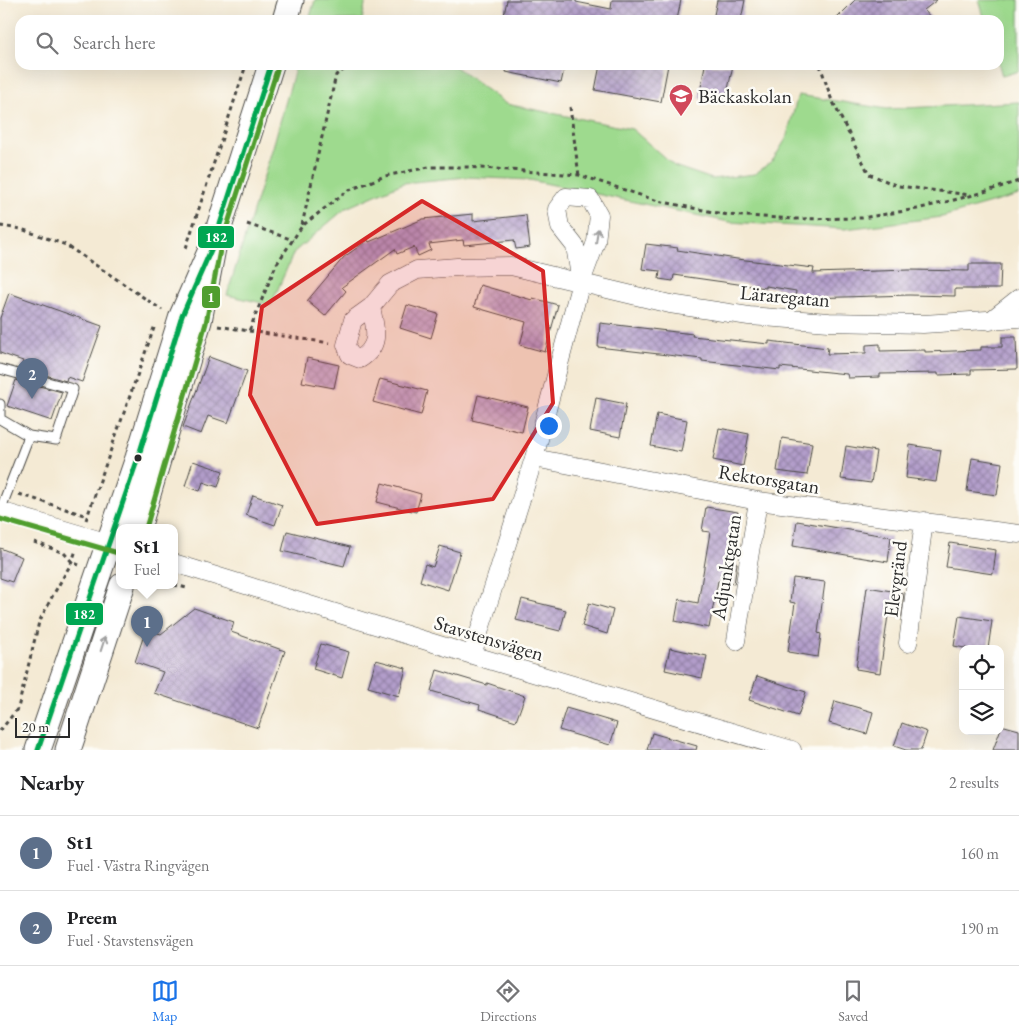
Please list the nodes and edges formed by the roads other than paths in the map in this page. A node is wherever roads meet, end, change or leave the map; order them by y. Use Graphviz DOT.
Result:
graph roads {
  1 [pos="291,0"];
  2 [pos="286,15"];
  3 [pos="269,70"];
  4 [pos="581,282"];
  5 [pos="1019,298"];
  6 [pos="371,307"];
  7 [pos="177,312"];
  8 [pos="1019,318"];
  9 [pos="990,321"];
  10 [pos="0,369"];
  11 [pos="0,404"];
  12 [pos="29,436"];
  13 [pos="534,458"];
  14 [pos="758,501"];
  15 [pos="0,511"];
  16 [pos="924,521"];
  17 [pos="1019,522"];
  18 [pos="120,524"];
  19 [pos="139,524"];
  20 [pos="1000,532"];
  21 [pos="1019,534"];
  22 [pos="114,544"];
  23 [pos="178,564"];
  24 [pos="121,589"];
  25 [pos="736,640"];
  26 [pos="908,643"];
  27 [pos="472,655"];
  28 [pos="38,750"];
  29 [pos="68,750"];
  30 [pos="792,750"];
  1 -- 2 [label="main road"];
  3 -- 7 [label="main road"];
  4 -- 4 [label="street, one-way"];
  4 -- 6 [label="street, Läraregatan"];
  4 -- 9 [label="street, Läraregatan"];
  4 -- 13 [label="street"];
  5 -- 9 [label="street"];
  6 -- 6 [label="street, Läraregatan"];
  7 -- 18 [label="main road"];
  7 -- 19 [label="main road"];
  8 -- 9 [label="street, Läraregatan"];
  10 -- 12 [label="lane"];
  11 -- 12 [label="lane"];
  12 -- 15 [label="lane"];
  13 -- 14 [label="street, Rektorsgatan"];
  13 -- 27 [label="street"];
  14 -- 16 [label="street, Rektorsgatan"];
  14 -- 25 [label="street, Adjunktgatan"];
  15 -- 22 [label="street"];
  16 -- 20 [label="street, Rektorsgatan"];
  16 -- 26 [label="street, Elevgränd"];
  17 -- 20 [label="street"];
  20 -- 21 [label="street, Rektorsgatan"];
  22 -- 28 [label="main road"];
  23 -- 27 [label="street, Stavstensvägen"];
  29 -- 24 [label="main road, one-way"];
  27 -- 30 [label="street, Stavstensvägen"];
}
